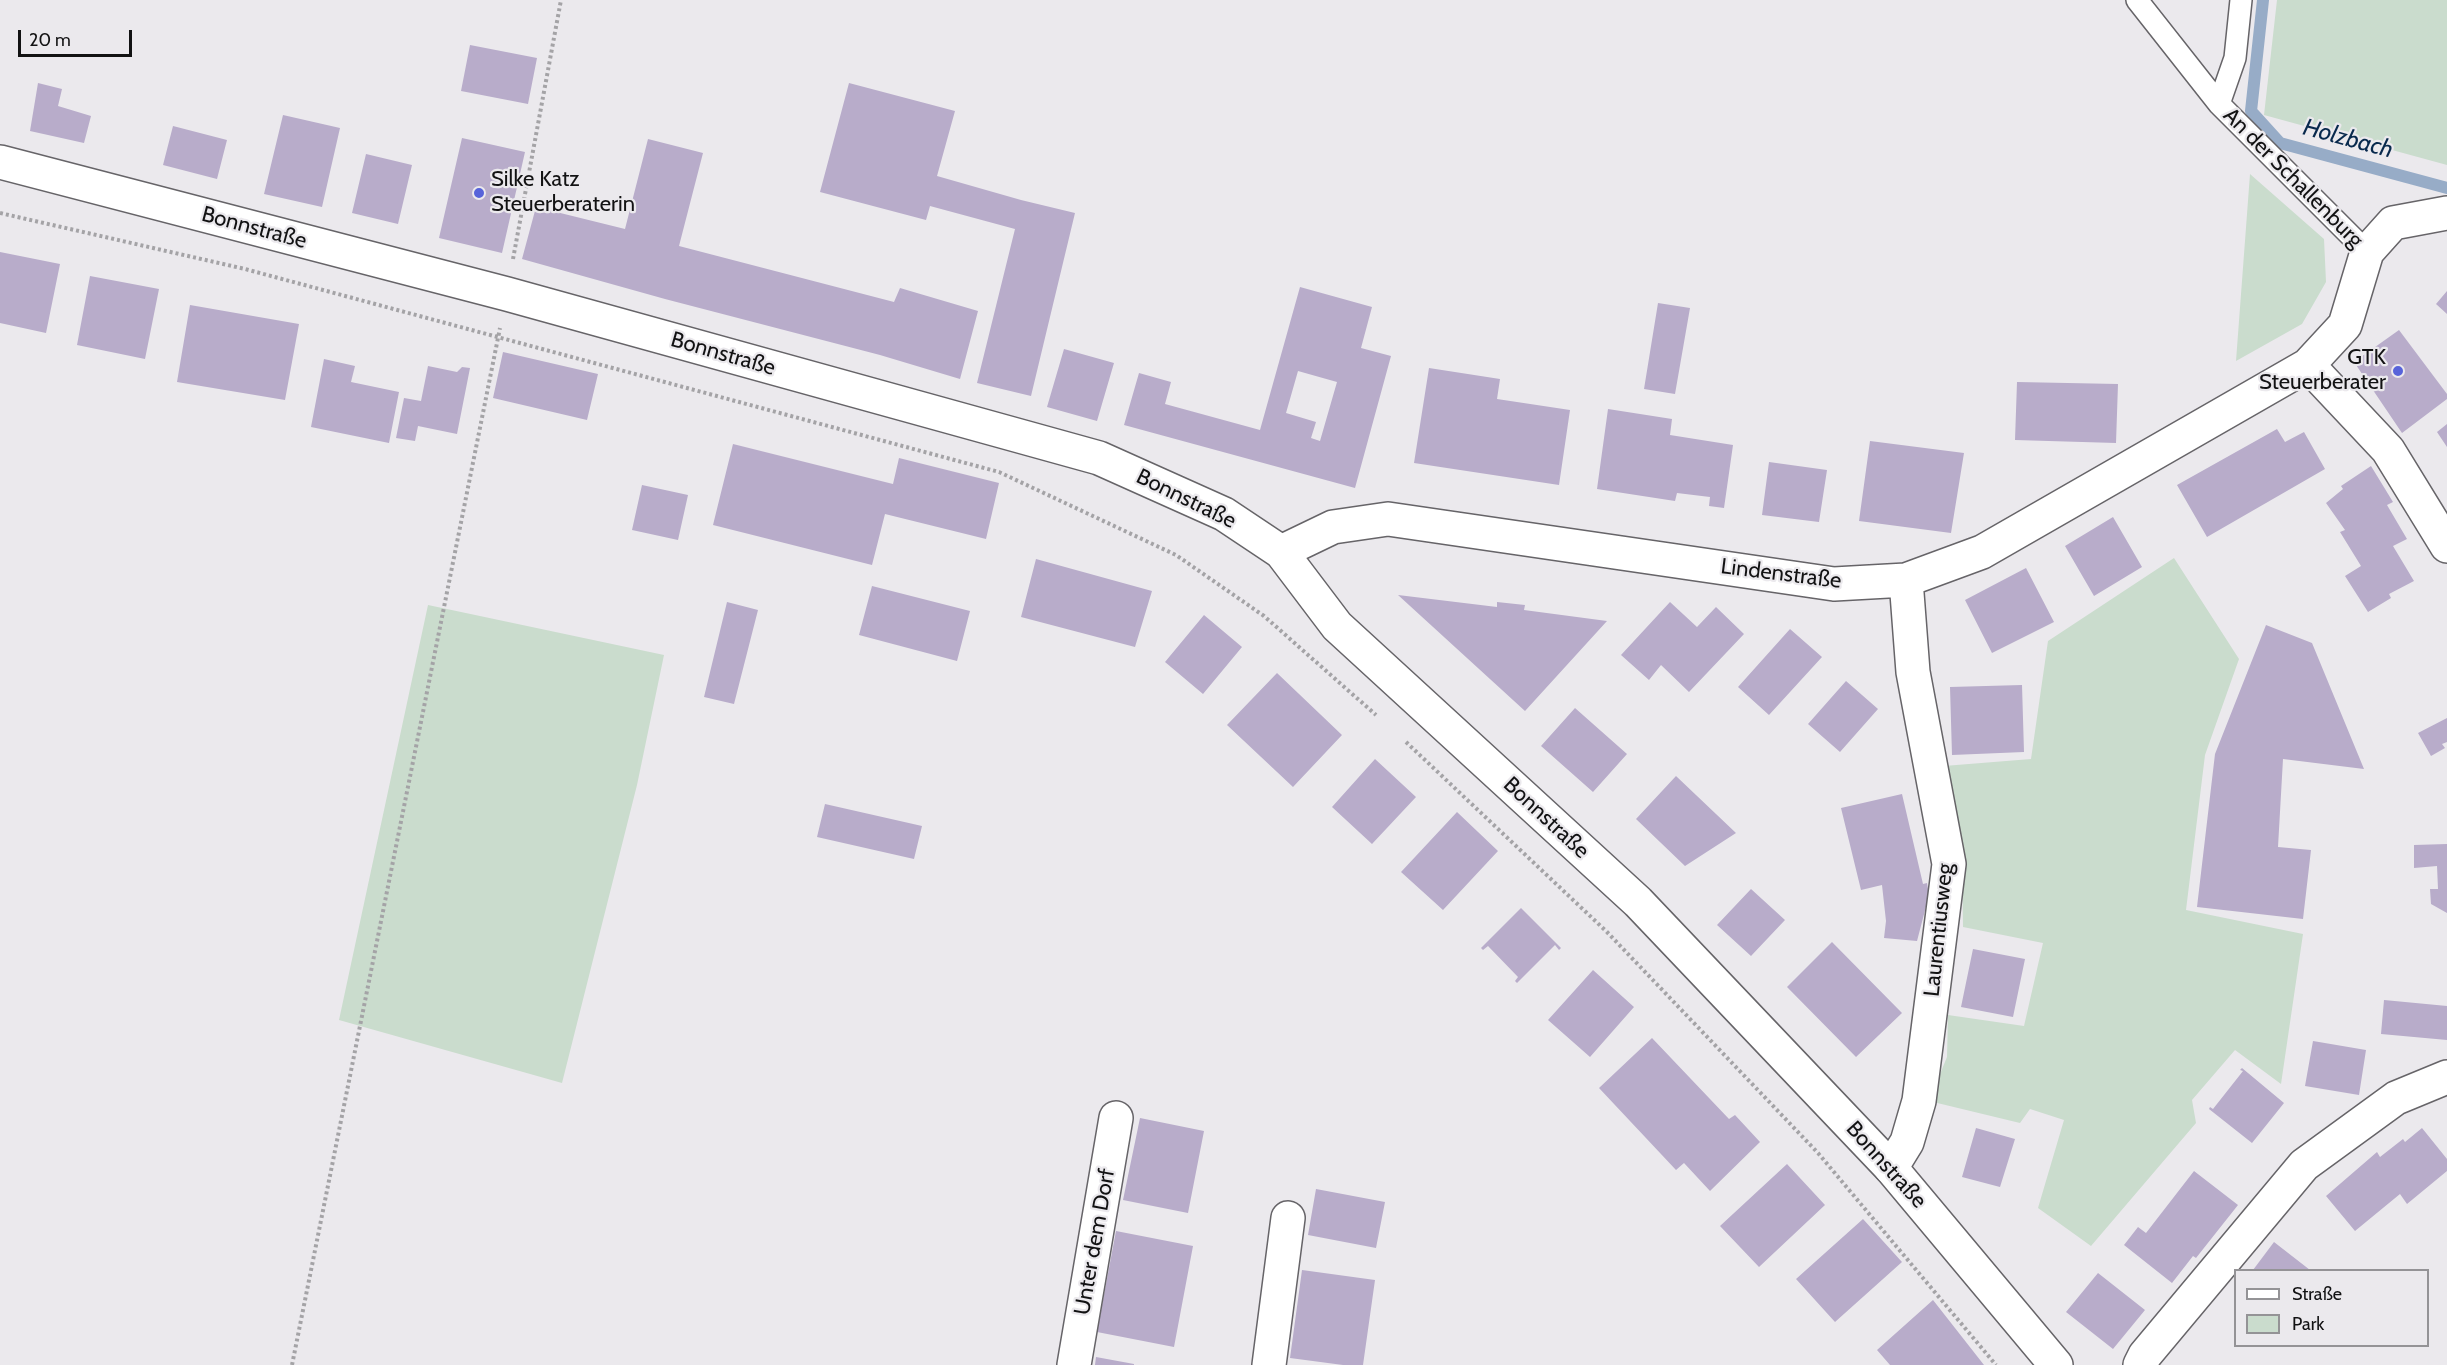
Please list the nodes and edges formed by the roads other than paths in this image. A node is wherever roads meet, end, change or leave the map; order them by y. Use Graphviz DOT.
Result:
graph roads {
  1 [pos="2137,0"];
  2 [pos="2241,0"];
  3 [pos="2219,104"];
  4 [pos="0,162"];
  5 [pos="2447,213"];
  6 [pos="2367,252"];
  7 [pos="2308,365"];
  8 [pos="2447,546"];
  9 [pos="1281,552"];
  10 [pos="1906,580"];
  11 [pos="2447,1077"];
  12 [pos="1116,1118"];
  13 [pos="1891,1168"];
  14 [pos="1288,1218"];
  15 [pos="1074,1365"];
  16 [pos="1269,1365"];
  17 [pos="2056,1365"];
  18 [pos="2140,1365"];
  1 -- 3 [label="lane, An der Schallenburg"];
  2 -- 3 [label="lane, An der Schallenburg"];
  3 -- 6 [label="lane, An der Schallenburg"];
  4 -- 9 [label="street, Bonnstraße"];
  5 -- 6 [label="street, An der Schallenburg"];
  6 -- 7 [label="street, Lindenstraße"];
  7 -- 8 [label="street"];
  7 -- 10 [label="street, Lindenstraße"];
  9 -- 10 [label="street, Lindenstraße"];
  9 -- 13 [label="street, Bonnstraße"];
  10 -- 13 [label="street, Laurentiusweg"];
  11 -- 18 [label="street"];
  12 -- 15 [label="street, Unter dem Dorf"];
  13 -- 17 [label="street, Bonnstraße"];
  14 -- 16 [label="street"];
}
